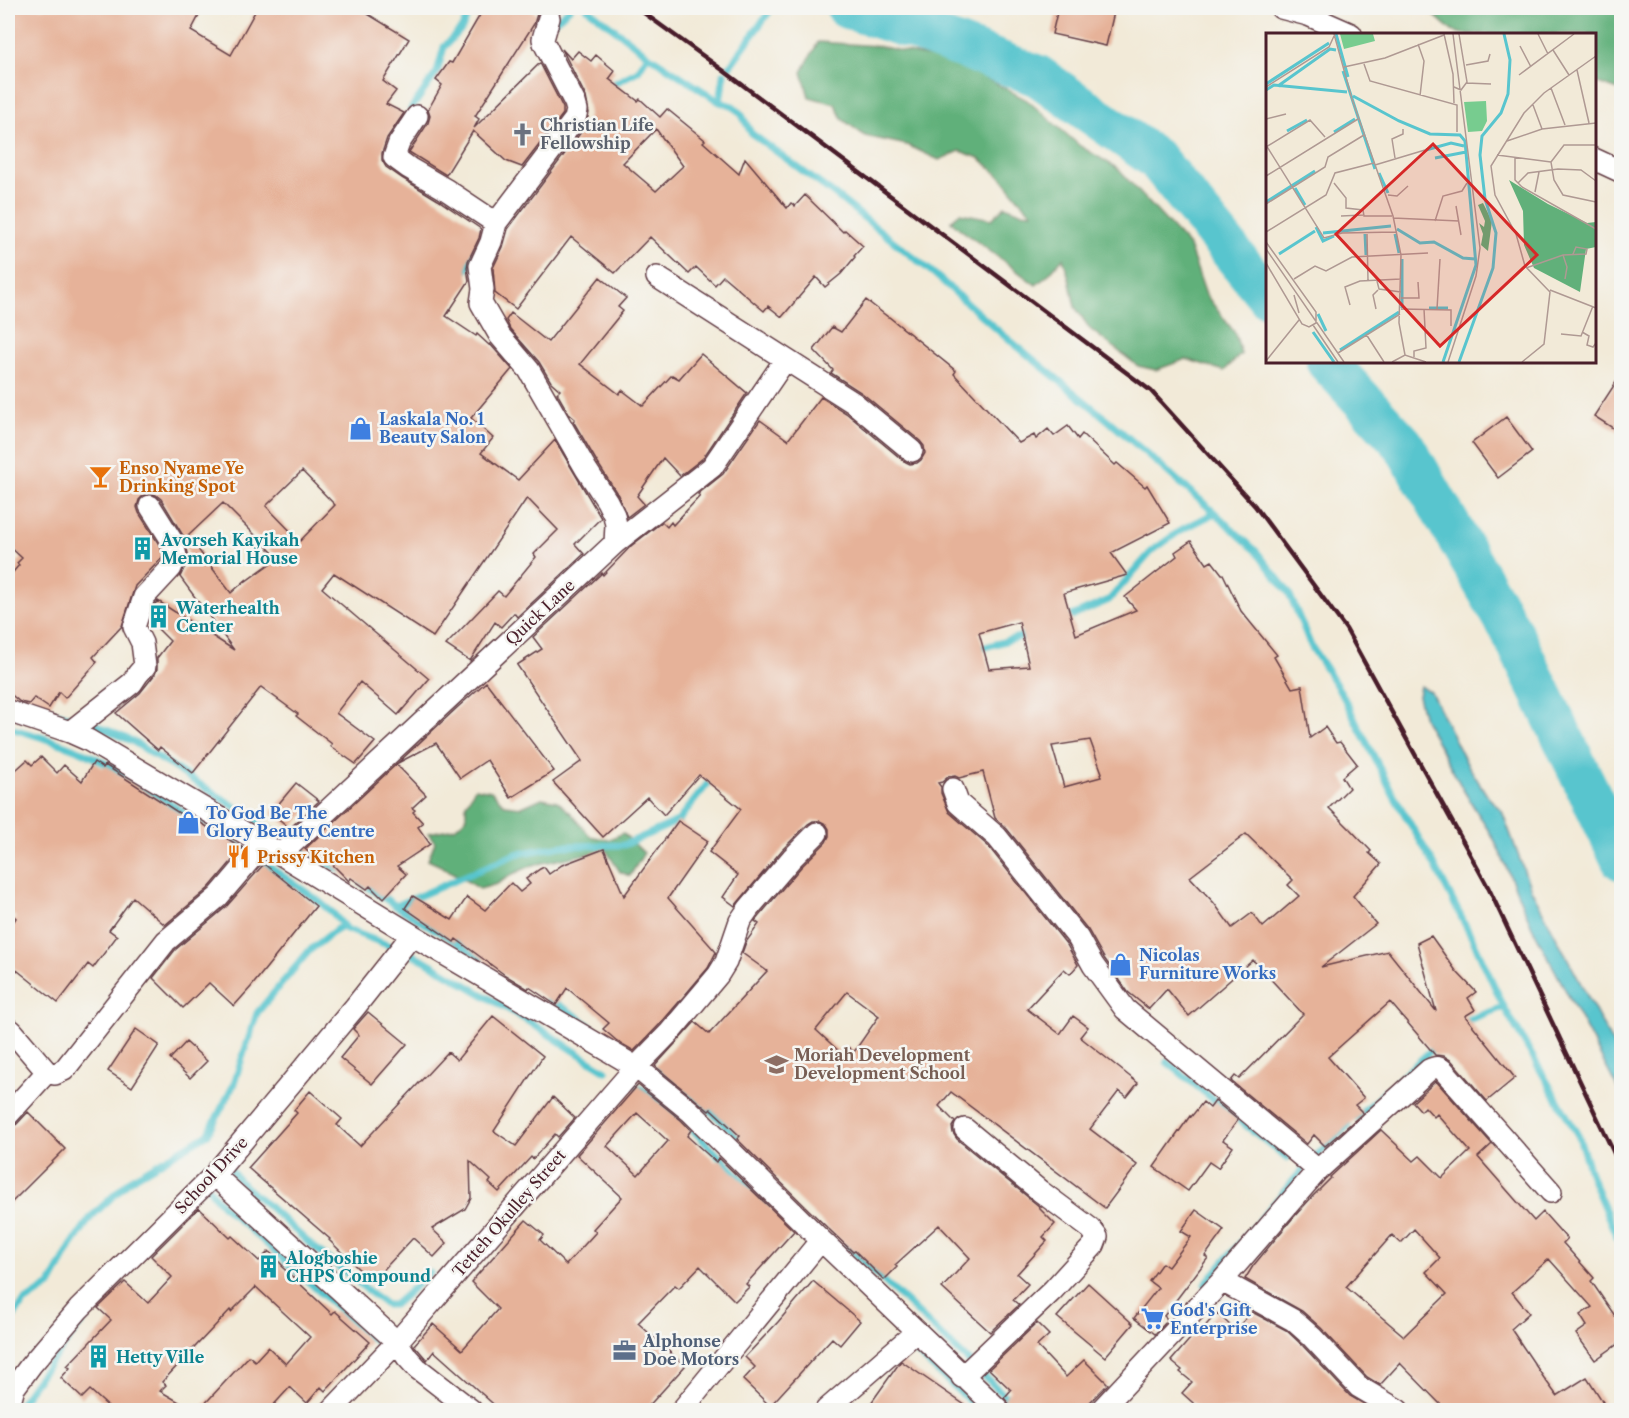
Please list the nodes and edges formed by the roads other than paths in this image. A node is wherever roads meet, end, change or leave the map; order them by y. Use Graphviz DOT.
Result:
graph roads {
  1 [pos="1281,8"];
  2 [pos="549,18"];
  3 [pos="1349,33"];
  4 [pos="417,116"];
  5 [pos="1596,160"];
  6 [pos="1622,172"];
  7 [pos="496,223"];
  8 [pos="657,277"];
  9 [pos="785,360"];
  10 [pos="912,451"];
  11 [pos="150,506"];
  12 [pos="615,543"];
  13 [pos="8,711"];
  14 [pos="70,732"];
  15 [pos="953,789"];
  16 [pos="817,833"];
  17 [pos="274,850"];
  18 [pos="412,935"];
  19 [pos="8,1030"];
  20 [pos="636,1067"];
  21 [pos="47,1072"];
  22 [pos="8,1115"];
  23 [pos="965,1129"];
  24 [pos="1318,1170"];
  25 [pos="214,1175"];
  26 [pos="1551,1192"];
  27 [pos="821,1240"];
  28 [pos="1222,1281"];
  29 [pos="916,1332"];
  30 [pos="397,1342"];
  31 [pos="962,1377"];
  32 [pos="8,1410"];
  33 [pos="332,1410"];
  34 [pos="471,1410"];
  35 [pos="682,1410"];
  36 [pos="826,1410"];
  37 [pos="999,1410"];
  38 [pos="1101,1410"];
  39 [pos="1398,1410"];
  1 -- 3 [label="street"];
  2 -- 7 [label="street"];
  4 -- 7 [label="street"];
  5 -- 6 [label="street"];
  7 -- 12 [label="street"];
  8 -- 9 [label="street"];
  9 -- 10 [label="street"];
  9 -- 12 [label="street, Quick Lane"];
  11 -- 14 [label="street"];
  12 -- 17 [label="street, Quick Lane"];
  13 -- 14 [label="street"];
  14 -- 17 [label="street"];
  15 -- 24 [label="street"];
  16 -- 20 [label="street, Tetteh Okulley Street"];
  17 -- 18 [label="street"];
  17 -- 21 [label="street, Quick Lane"];
  18 -- 20 [label="street"];
  18 -- 25 [label="street, School Drive"];
  19 -- 21 [label="street"];
  20 -- 27 [label="street"];
  20 -- 30 [label="street, Tetteh Okulley Street"];
  21 -- 22 [label="street"];
  23 -- 31 [label="street"];
  24 -- 26 [label="street"];
  24 -- 28 [label="street"];
  25 -- 30 [label="street"];
  25 -- 32 [label="street, School Drive"];
  27 -- 29 [label="street"];
  27 -- 35 [label="street"];
  28 -- 38 [label="street"];
  28 -- 39 [label="street"];
  29 -- 31 [label="street"];
  29 -- 36 [label="street"];
  30 -- 33 [label="street, Tetteh Okulley Street"];
  30 -- 34 [label="street"];
  31 -- 37 [label="street"];
}
